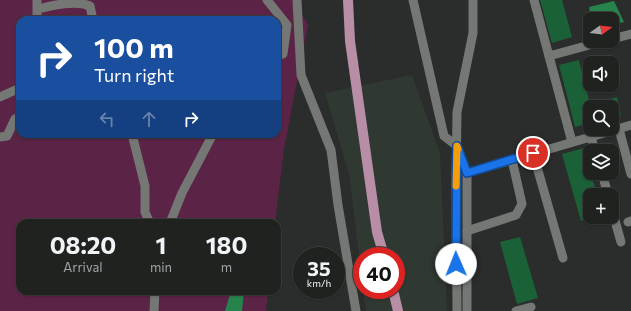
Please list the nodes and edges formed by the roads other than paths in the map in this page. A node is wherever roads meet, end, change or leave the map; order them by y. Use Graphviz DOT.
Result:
graph roads {
  1 [pos="267,0"];
  2 [pos="297,0"];
  3 [pos="348,0"];
  4 [pos="413,0"];
  5 [pos="473,0"];
  6 [pos="534,0"];
  7 [pos="37,5"];
  8 [pos="37,16"];
  9 [pos="92,16"];
  10 [pos="280,16"];
  11 [pos="281,18"];
  12 [pos="631,34"];
  13 [pos="619,37"];
  14 [pos="583,47"];
  15 [pos="281,55"];
  16 [pos="549,56"];
  17 [pos="16,90"];
  18 [pos="0,97"];
  19 [pos="16,118"];
  20 [pos="631,125"];
  21 [pos="619,129"];
  22 [pos="619,132"];
  23 [pos="0,136"];
  24 [pos="595,136"];
  25 [pos="592,137"];
  26 [pos="133,138"];
  27 [pos="211,138"];
  28 [pos="572,142"];
  29 [pos="594,144"];
  30 [pos="457,146"];
  31 [pos="533,153"];
  32 [pos="512,160"];
  33 [pos="467,173"];
  34 [pos="631,174"];
  35 [pos="148,219"];
  36 [pos="172,219"];
  37 [pos="616,224"];
  38 [pos="467,231"];
  39 [pos="621,242"];
  40 [pos="381,247"];
  41 [pos="563,258"];
  42 [pos="155,295"];
  43 [pos="395,299"];
  44 [pos="531,307"];
  45 [pos="154,311"];
  46 [pos="356,311"];
  47 [pos="398,311"];
  48 [pos="457,311"];
  49 [pos="467,311"];
  50 [pos="516,311"];
  1 -- 10 [label="street"];
  2 -- 46 [label="street"];
  3 -- 40 [label="main road"];
  4 -- 30 [label="street"];
  5 -- 30 [label="street"];
  6 -- 16 [label="street"];
  7 -- 8 [label="street"];
  7 -- 9 [label="street"];
  11 -- 15 [label="street"];
  12 -- 13 [label="street"];
  14 -- 16 [label="street"];
  16 -- 28 [label="street"];
  17 -- 18 [label="street"];
  19 -- 23 [label="street"];
  20 -- 21 [label="street"];
  22 -- 34 [label="street"];
  24 -- 25 [label="street"];
  25 -- 28 [label="street"];
  25 -- 29 [label="street"];
  26 -- 35 [label="street"];
  27 -- 36 [label="street"];
  28 -- 31 [label="street"];
  30 -- 33 [label="street"];
  30 -- 48 [label="street"];
  31 -- 32 [label="street"];
  31 -- 41 [label="street"];
  32 -- 33 [label="street"];
  32 -- 38 [label="street"];
  33 -- 38 [label="street"];
  37 -- 39 [label="street"];
  38 -- 49 [label="street"];
  42 -- 45 [label="street"];
  43 -- 47 [label="main road"];
  44 -- 50 [label="street"];
}
